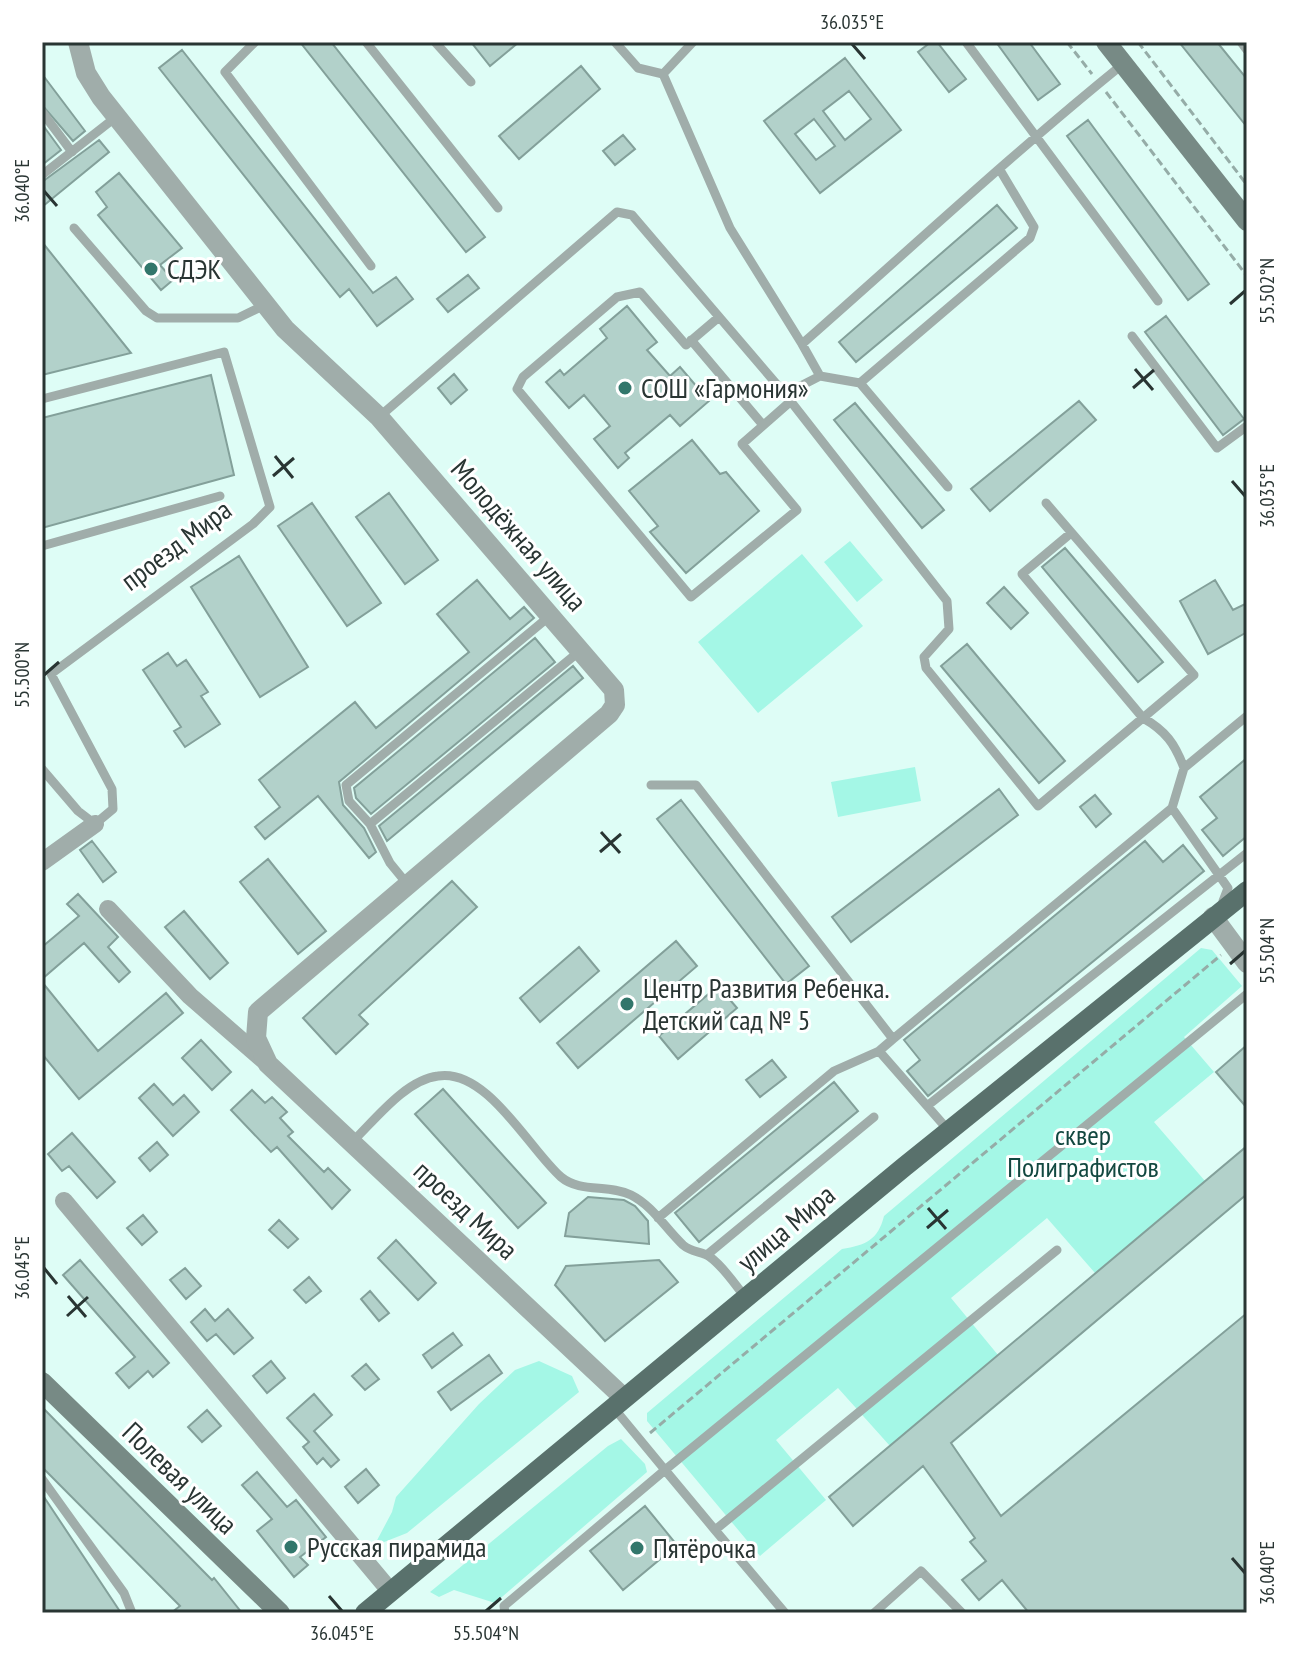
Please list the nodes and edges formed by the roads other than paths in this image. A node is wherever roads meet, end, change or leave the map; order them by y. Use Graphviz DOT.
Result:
graph roads {
  1 [pos="78,42"];
  2 [pos="255,42"];
  3 [pos="366,42"];
  4 [pos="435,42"];
  5 [pos="615,42"];
  6 [pos="693,42"];
  7 [pos="966,42"];
  8 [pos="1106,42"];
  9 [pos="1241,42"];
  10 [pos="1247,50"];
  11 [pos="1123,64"];
  12 [pos="663,74"];
  13 [pos="471,82"];
  14 [pos="42,112"];
  15 [pos="116,117"];
  16 [pos="1034,136"];
  17 [pos="72,152"];
  18 [pos="1000,170"];
  19 [pos="42,175"];
  20 [pos="498,208"];
  21 [pos="1247,221"];
  22 [pos="74,228"];
  23 [pos="371,266"];
  24 [pos="1158,301"];
  25 [pos="265,305"];
  26 [pos="719,317"];
  27 [pos="1132,336"];
  28 [pos="691,340"];
  29 [pos="802,344"];
  30 [pos="820,376"];
  31 [pos="860,383"];
  32 [pos="788,398"];
  33 [pos="42,399"];
  34 [pos="379,417"];
  35 [pos="763,425"];
  36 [pos="1247,426"];
  37 [pos="948,487"];
  38 [pos="220,496"];
  39 [pos="1046,503"];
  40 [pos="1071,533"];
  41 [pos="42,546"];
  42 [pos="551,615"];
  43 [pos="581,650"];
  44 [pos="1247,716"];
  45 [pos="1143,718"];
  46 [pos="1184,768"];
  47 [pos="42,769"];
  48 [pos="651,785"];
  49 [pos="1172,808"];
  50 [pos="95,824"];
  51 [pos="370,824"];
  52 [pos="1247,853"];
  53 [pos="42,862"];
  54 [pos="1220,875"];
  55 [pos="408,885"];
  56 [pos="1247,891"];
  57 [pos="108,909"];
  58 [pos="1213,917"];
  59 [pos="1247,963"];
  60 [pos="1247,994"];
  61 [pos="893,1039"];
  62 [pos="879,1051"];
  63 [pos="268,1064"];
  64 [pos="927,1106"];
  65 [pos="874,1117"];
  66 [pos="949,1131"];
  67 [pos="352,1142"];
  68 [pos="64,1201"];
  69 [pos="658,1218"];
  70 [pos="1057,1250"];
  71 [pos="708,1254"];
  72 [pos="746,1298"];
  73 [pos="42,1382"];
  74 [pos="619,1403"];
  75 [pos="665,1470"];
  76 [pos="42,1479"];
  77 [pos="715,1530"];
  78 [pos="391,1592"];
  79 [pos="132,1613"];
  80 [pos="280,1613"];
  81 [pos="365,1613"];
  82 [pos="505,1613"];
  83 [pos="785,1613"];
  84 [pos="874,1613"];
  85 [pos="962,1613"];
  1 -- 15 [label="street, Молодёжная улица"];
  2 -- 23 [label="lane"];
  3 -- 20 [label="lane"];
  4 -- 13 [label="lane"];
  5 -- 12 [label="lane"];
  6 -- 12 [label="lane"];
  7 -- 16 [label="lane"];
  8 -- 11 [label="main road"];
  9 -- 10 [label="lane"];
  11 -- 16 [label="lane"];
  11 -- 21 [label="main road"];
  12 -- 29 [label="lane"];
  14 -- 17 [label="lane"];
  15 -- 17 [label="lane"];
  15 -- 25 [label="street, Молодёжная улица"];
  16 -- 18 [label="lane"];
  16 -- 24 [label="lane"];
  17 -- 19 [label="lane"];
  18 -- 29 [label="lane"];
  18 -- 31 [label="lane"];
  22 -- 25 [label="lane"];
  25 -- 34 [label="street, Молодёжная улица"];
  26 -- 28 [label="lane"];
  26 -- 32 [label="lane"];
  26 -- 34 [label="lane"];
  27 -- 36 [label="lane"];
  28 -- 35 [label="lane"];
  28 -- 35 [label="lane"];
  29 -- 30 [label="lane"];
  30 -- 31 [label="lane"];
  30 -- 32 [label="lane"];
  31 -- 37 [label="lane"];
  32 -- 35 [label="lane"];
  32 -- 45 [label="lane"];
  33 -- 50 [label="lane, проезд Мира"];
  34 -- 42 [label="street, Молодёжная улица"];
  38 -- 41 [label="lane, проезд Мира"];
  39 -- 40 [label="lane"];
  40 -- 45 [label="lane"];
  40 -- 45 [label="lane"];
  42 -- 43 [label="street, Молодёжная улица"];
  42 -- 51 [label="lane"];
  43 -- 51 [label="lane"];
  43 -- 55 [label="street, Молодёжная улица"];
  44 -- 46 [label="lane"];
  45 -- 46 [label="lane"];
  46 -- 49 [label="lane"];
  47 -- 50 [label="lane"];
  48 -- 61 [label="lane"];
  49 -- 54 [label="lane"];
  49 -- 61 [label="lane"];
  50 -- 53 [label="street, проезд Мира"];
  51 -- 55 [label="lane"];
  52 -- 54 [label="lane"];
  54 -- 58 [label="lane"];
  54 -- 64 [label="lane"];
  55 -- 63 [label="street, Молодёжная улица"];
  56 -- 58 [label="main road, улица Мира"];
  57 -- 63 [label="street, проезд Мира"];
  58 -- 59 [label="street"];
  58 -- 66 [label="main road, улица Мира"];
  60 -- 75 [label="lane"];
  61 -- 62 [label="lane"];
  62 -- 64 [label="lane"];
  62 -- 69 [label="lane"];
  63 -- 67 [label="street, проезд Мира"];
  64 -- 66 [label="lane"];
  65 -- 71 [label="lane"];
  66 -- 72 [label="main road, улица Мира"];
  67 -- 69 [label="lane"];
  67 -- 74 [label="street, проезд Мира"];
  68 -- 78 [label="street"];
  69 -- 71 [label="lane"];
  70 -- 77 [label="lane"];
  71 -- 72 [label="lane"];
  72 -- 74 [label="main road, улица Мира"];
  73 -- 80 [label="main road, Полевая улица"];
  74 -- 75 [label="lane"];
  74 -- 78 [label="main road, улица Мира"];
  75 -- 77 [label="lane"];
  75 -- 82 [label="lane"];
  76 -- 79 [label="lane"];
  77 -- 83 [label="lane"];
  78 -- 81 [label="main road, улица Мира"];
  84 -- 85 [label="lane"];
}
